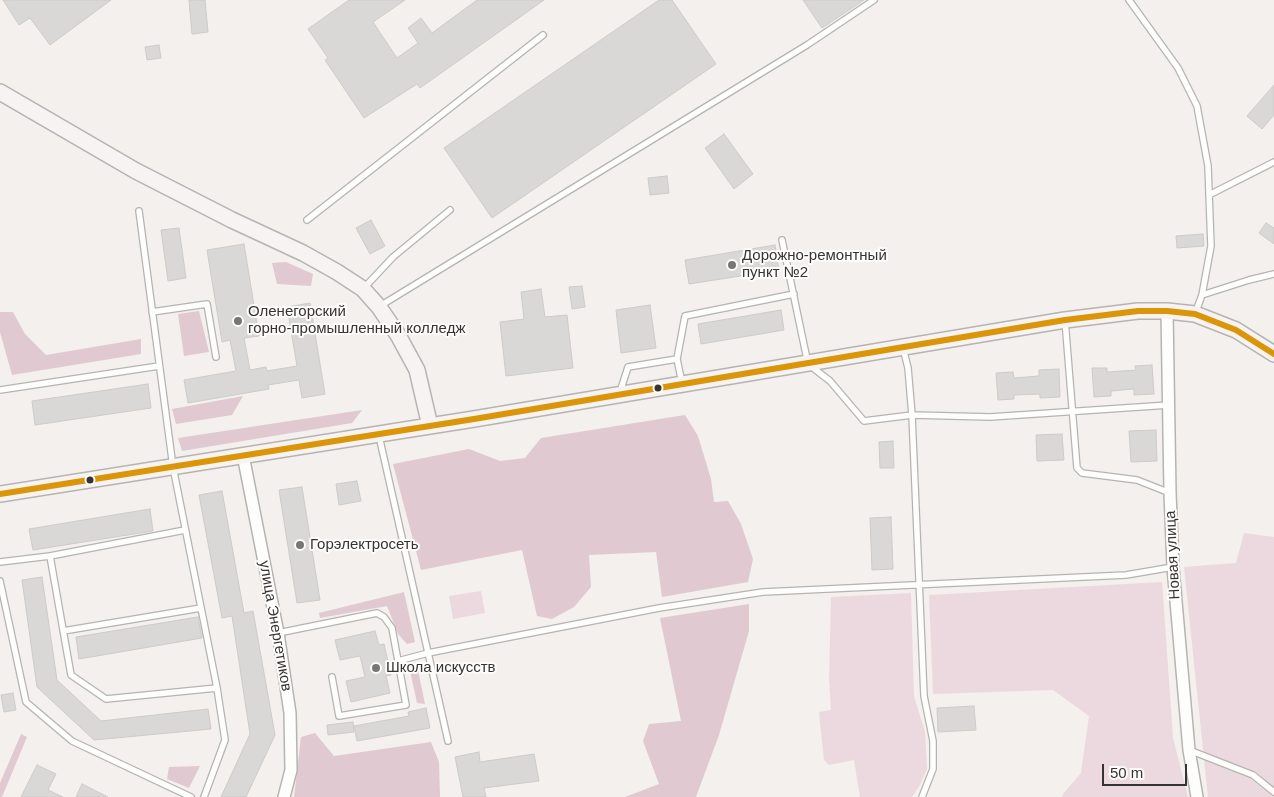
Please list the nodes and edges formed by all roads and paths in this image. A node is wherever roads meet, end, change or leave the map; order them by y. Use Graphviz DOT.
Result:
graph roads {
  1 [pos="874,0"];
  2 [pos="1128,0"];
  3 [pos="543,35"];
  4 [pos="0,92"];
  5 [pos="1274,162"];
  6 [pos="1209,195"];
  7 [pos="450,210"];
  8 [pos="139,211"];
  9 [pos="307,220"];
  10 [pos="782,240"];
  11 [pos="1274,274"];
  12 [pos="363,290"];
  13 [pos="794,294"];
  14 [pos="1202,295"];
  15 [pos="378,307"];
  16 [pos="1167,311"];
  17 [pos="152,312"];
  18 [pos="1195,314"];
  19 [pos="1065,320"];
  20 [pos="903,348"];
  21 [pos="1274,354"];
  22 [pos="216,357"];
  23 [pos="677,359"];
  24 [pos="808,364"];
  25 [pos="159,366"];
  26 [pos="682,385"];
  27 [pos="0,390"];
  28 [pos="620,394"];
  29 [pos="1169,405"];
  30 [pos="1072,412"];
  31 [pos="912,415"];
  32 [pos="430,426"];
  33 [pos="378,434"];
  34 [pos="243,455"];
  35 [pos="173,466"];
  36 [pos="1170,493"];
  37 [pos="0,494"];
  38 [pos="185,530"];
  39 [pos="50,556"];
  40 [pos="0,562"];
  41 [pos="1173,567"];
  42 [pos="0,581"];
  43 [pos="919,584"];
  44 [pos="201,608"];
  45 [pos="63,631"];
  46 [pos="278,633"];
  47 [pos="428,653"];
  48 [pos="398,661"];
  49 [pos="332,677"];
  50 [pos="217,688"];
  51 [pos="448,741"];
  52 [pos="1189,750"];
  53 [pos="1274,792"];
  54 [pos="191,797"];
  55 [pos="204,797"];
  56 [pos="284,797"];
  57 [pos="922,797"];
  58 [pos="1197,797"];
  1 -- 15 [label="lane"];
  2 -- 6 [label="lane"];
  3 -- 9 [label="lane"];
  4 -- 12 [label="street"];
  5 -- 6 [label="lane"];
  6 -- 14 [label="lane"];
  7 -- 12 [label="lane"];
  8 -- 17 [label="lane"];
  10 -- 13 [label="lane"];
  11 -- 14 [label="lane"];
  12 -- 15 [label="street"];
  13 -- 23 [label="lane"];
  13 -- 24 [label="lane"];
  14 -- 18 [label="lane"];
  15 -- 32 [label="street"];
  16 -- 18 [label="street"];
  16 -- 19 [label="street"];
  16 -- 29 [label="street, Новая улица"];
  17 -- 22 [label="lane"];
  17 -- 25 [label="lane"];
  18 -- 21 [label="street"];
  19 -- 20 [label="street"];
  19 -- 30 [label="lane"];
  20 -- 24 [label="street"];
  20 -- 31 [label="lane"];
  23 -- 26 [label="lane"];
  23 -- 28 [label="lane"];
  24 -- 26 [label="street"];
  24 -- 31 [label="lane"];
  25 -- 27 [label="lane"];
  25 -- 35 [label="lane"];
  26 -- 28 [label="street"];
  28 -- 32 [label="street"];
  29 -- 30 [label="lane"];
  29 -- 36 [label="street, Новая улица"];
  30 -- 31 [label="lane"];
  30 -- 36 [label="lane"];
  31 -- 43 [label="lane"];
  32 -- 33 [label="street"];
  33 -- 34 [label="street"];
  33 -- 47 [label="lane"];
  34 -- 35 [label="street"];
  34 -- 46 [label="street, улица Энергетиков"];
  35 -- 37 [label="street"];
  35 -- 38 [label="lane"];
  36 -- 41 [label="street, Новая улица"];
  38 -- 39 [label="lane"];
  38 -- 44 [label="lane"];
  39 -- 40 [label="lane"];
  39 -- 45 [label="lane"];
  41 -- 43 [label="lane"];
  41 -- 52 [label="street, Новая улица"];
  42 -- 54 [label="lane"];
  43 -- 47 [label="lane"];
  43 -- 57 [label="lane"];
  44 -- 45 [label="lane"];
  44 -- 50 [label="lane"];
  45 -- 50 [label="lane"];
  46 -- 48 [label="lane"];
  46 -- 56 [label="street, улица Энергетиков"];
  47 -- 48 [label="lane"];
  47 -- 51 [label="lane"];
  48 -- 49 [label="lane"];
  50 -- 55 [label="lane"];
  52 -- 53 [label="lane"];
  52 -- 58 [label="street, Новая улица"];
}
